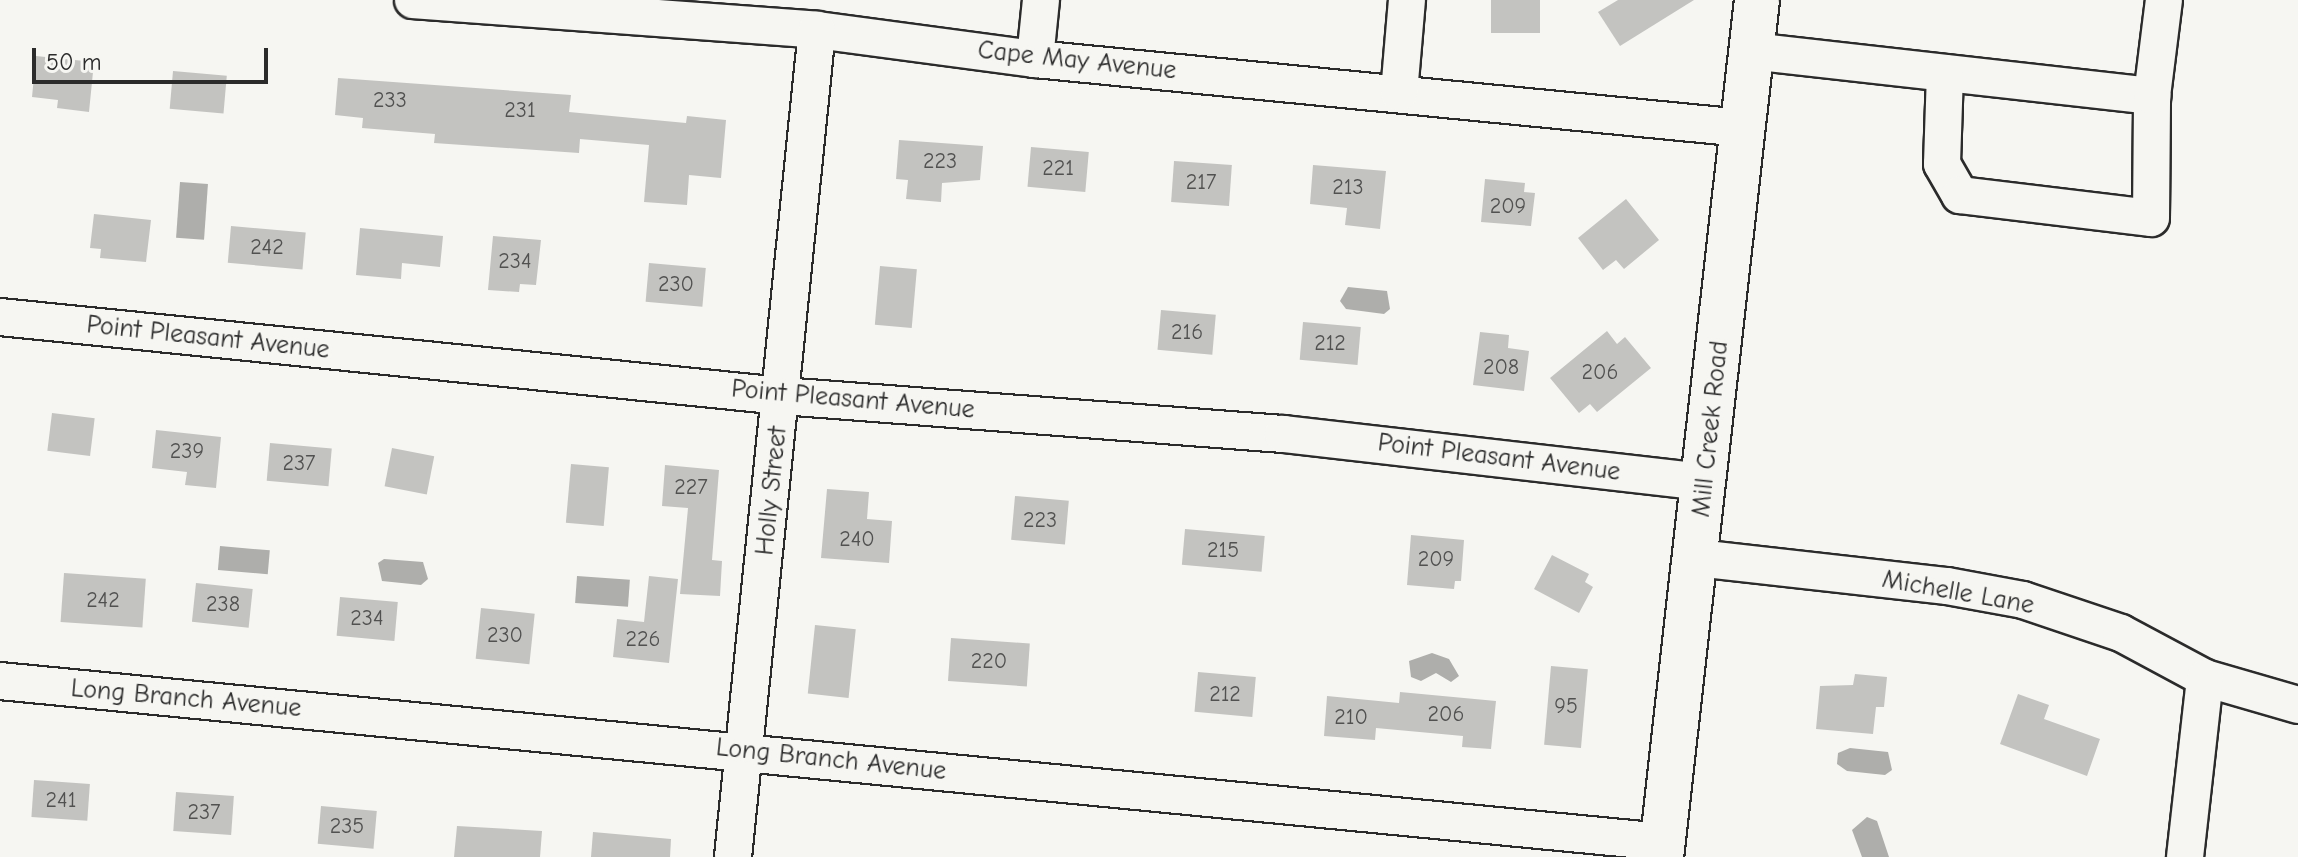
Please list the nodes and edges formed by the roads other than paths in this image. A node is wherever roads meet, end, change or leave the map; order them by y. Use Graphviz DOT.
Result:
graph roads {
  1 [pos="413,0"];
  2 [pos="1041,0"];
  3 [pos="1407,0"];
  4 [pos="1757,0"];
  5 [pos="2164,0"];
  6 [pos="688,10"];
  7 [pos="817,30"];
  8 [pos="1751,51"];
  9 [pos="1035,59"];
  10 [pos="1945,73"];
  11 [pos="1399,93"];
  12 [pos="2152,96"];
  13 [pos="1742,128"];
  14 [pos="0,317"];
  15 [pos="782,396"];
  16 [pos="1706,482"];
  17 [pos="1697,558"];
  18 [pos="2205,678"];
  19 [pos="0,681"];
  20 [pos="2298,705"];
  21 [pos="744,752"];
  22 [pos="1662,850"];
  23 [pos="733,857"];
  24 [pos="2185,857"];
  1 -- 6 [label="street, Cape May Avenue"];
  2 -- 9 [label="street"];
  3 -- 11 [label="street"];
  4 -- 8 [label="street, Mill Creek Road"];
  5 -- 12 [label="street"];
  6 -- 7 [label="street, Cape May Avenue"];
  7 -- 9 [label="street, Cape May Avenue"];
  7 -- 15 [label="street, Holly Street"];
  8 -- 10 [label="street"];
  8 -- 13 [label="street, Mill Creek Road"];
  9 -- 11 [label="street, Cape May Avenue"];
  10 -- 12 [label="street"];
  10 -- 12 [label="street"];
  11 -- 13 [label="street, Cape May Avenue"];
  13 -- 16 [label="street, Mill Creek Road"];
  14 -- 15 [label="street, Point Pleasant Avenue"];
  15 -- 16 [label="street, Point Pleasant Avenue"];
  15 -- 21 [label="street, Holly Street"];
  16 -- 17 [label="street, Mill Creek Road"];
  17 -- 18 [label="street, Michelle Lane"];
  17 -- 22 [label="street, Mill Creek Road"];
  18 -- 20 [label="street, Michelle Lane"];
  18 -- 24 [label="street"];
  19 -- 21 [label="street, Long Branch Avenue"];
  21 -- 22 [label="street, Long Branch Avenue"];
  21 -- 23 [label="street, Holly Street"];
}
